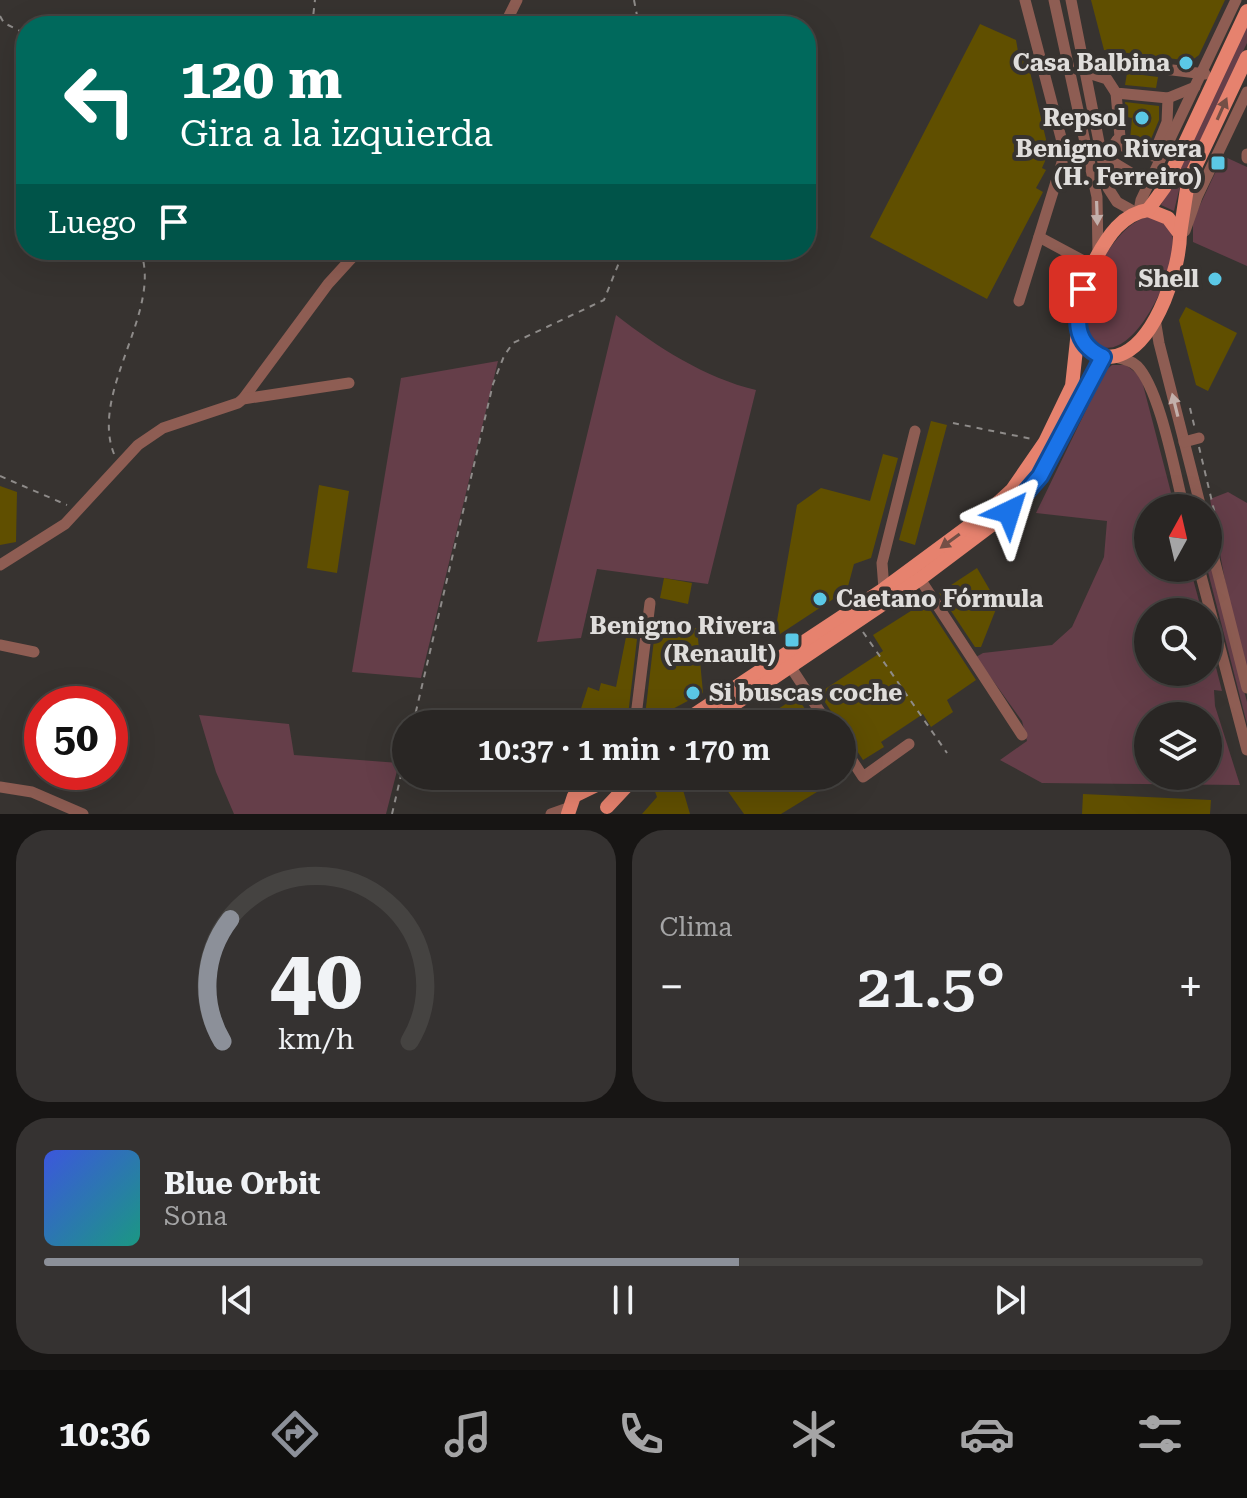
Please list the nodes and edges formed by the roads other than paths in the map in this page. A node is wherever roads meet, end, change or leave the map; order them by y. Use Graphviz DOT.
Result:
graph roads {
  1 [pos="1025,0"];
  2 [pos="1054,0"];
  3 [pos="1071,0"];
  4 [pos="1236,0"];
  5 [pos="1247,11"];
  6 [pos="1247,57"];
  7 [pos="1083,59"];
  8 [pos="1085,72"];
  9 [pos="1209,75"];
  10 [pos="1195,87"];
  11 [pos="1116,93"];
  12 [pos="1246,95"];
  13 [pos="1168,98"];
  14 [pos="1117,140"];
  15 [pos="1160,150"];
  16 [pos="1101,153"];
  17 [pos="1149,184"];
  18 [pos="1141,211"];
  19 [pos="1039,237"];
  20 [pos="1180,241"];
  21 [pos="350,260"];
  22 [pos="1095,260"];
  23 [pos="1019,301"];
  24 [pos="1155,319"];
  25 [pos="1078,331"];
  26 [pos="1108,357"];
  27 [pos="349,383"];
  28 [pos="243,399"];
  29 [pos="915,431"];
  30 [pos="1198,439"];
  31 [pos="1184,442"];
  32 [pos="1180,494"];
  33 [pos="1197,494"];
  34 [pos="0,565"];
  35 [pos="1222,574"];
  36 [pos="920,579"];
  37 [pos="1203,582"];
  38 [pos="884,589"];
  39 [pos="650,603"];
  40 [pos="0,645"];
  41 [pos="34,652"];
  42 [pos="790,666"];
  43 [pos="1247,688"];
  44 [pos="637,710"];
  45 [pos="701,710"];
  46 [pos="726,710"];
  47 [pos="819,710"];
  48 [pos="1022,735"];
  49 [pos="909,744"];
  50 [pos="1247,750"];
  51 [pos="856,766"];
  52 [pos="0,787"];
  53 [pos="590,790"];
  54 [pos="624,790"];
  55 [pos="587,792"];
  56 [pos="568,811"];
  57 [pos="607,811"];
  58 [pos="83,814"];
  59 [pos="551,814"];
  1 -- 19 [label="street"];
  2 -- 22 [label="street, one-way"];
  3 -- 7 [label="street"];
  4 -- 9 [label="street"];
  5 -- 9 [label="main road"];
  20 -- 6 [label="main road, one-way"];
  7 -- 8 [label="street"];
  7 -- 9 [label="street"];
  8 -- 11 [label="street"];
  8 -- 16 [label="street"];
  9 -- 10 [label="street"];
  9 -- 18 [label="main road"];
  10 -- 13 [label="street"];
  10 -- 15 [label="street"];
  11 -- 13 [label="street"];
  11 -- 14 [label="street"];
  12 -- 20 [label="street"];
  13 -- 15 [label="street"];
  14 -- 15 [label="street"];
  14 -- 16 [label="street"];
  15 -- 17 [label="street"];
  16 -- 17 [label="street"];
  16 -- 18 [label="street"];
  17 -- 18 [label="street"];
  18 -- 20 [label="main road"];
  18 -- 22 [label="main road"];
  19 -- 22 [label="street"];
  19 -- 23 [label="street"];
  20 -- 24 [label="main road"];
  21 -- 28 [label="street"];
  22 -- 25 [label="main road"];
  24 -- 26 [label="main road"];
  31 -- 24 [label="street, one-way"];
  25 -- 26 [label="main road"];
  25 -- 38 [label="main road, one-way"];
  26 -- 32 [label="street"];
  26 -- 36 [label="main road"];
  27 -- 28 [label="street"];
  28 -- 34 [label="street"];
  29 -- 38 [label="street"];
  30 -- 31 [label="street"];
  31 -- 33 [label="street"];
  35 -- 43 [label="street"];
  36 -- 42 [label="main road"];
  36 -- 48 [label="street"];
  37 -- 50 [label="street"];
  38 -- 45 [label="main road"];
  39 -- 44 [label="street"];
  40 -- 41 [label="street"];
  42 -- 46 [label="main road"];
  42 -- 47 [label="street"];
  49 -- 51 [label="street"];
  52 -- 58 [label="street"];
  53 -- 55 [label="main road"];
  54 -- 57 [label="main road"];
  55 -- 56 [label="main road"];
  55 -- 57 [label="main road"];
  56 -- 59 [label="street"];
}
